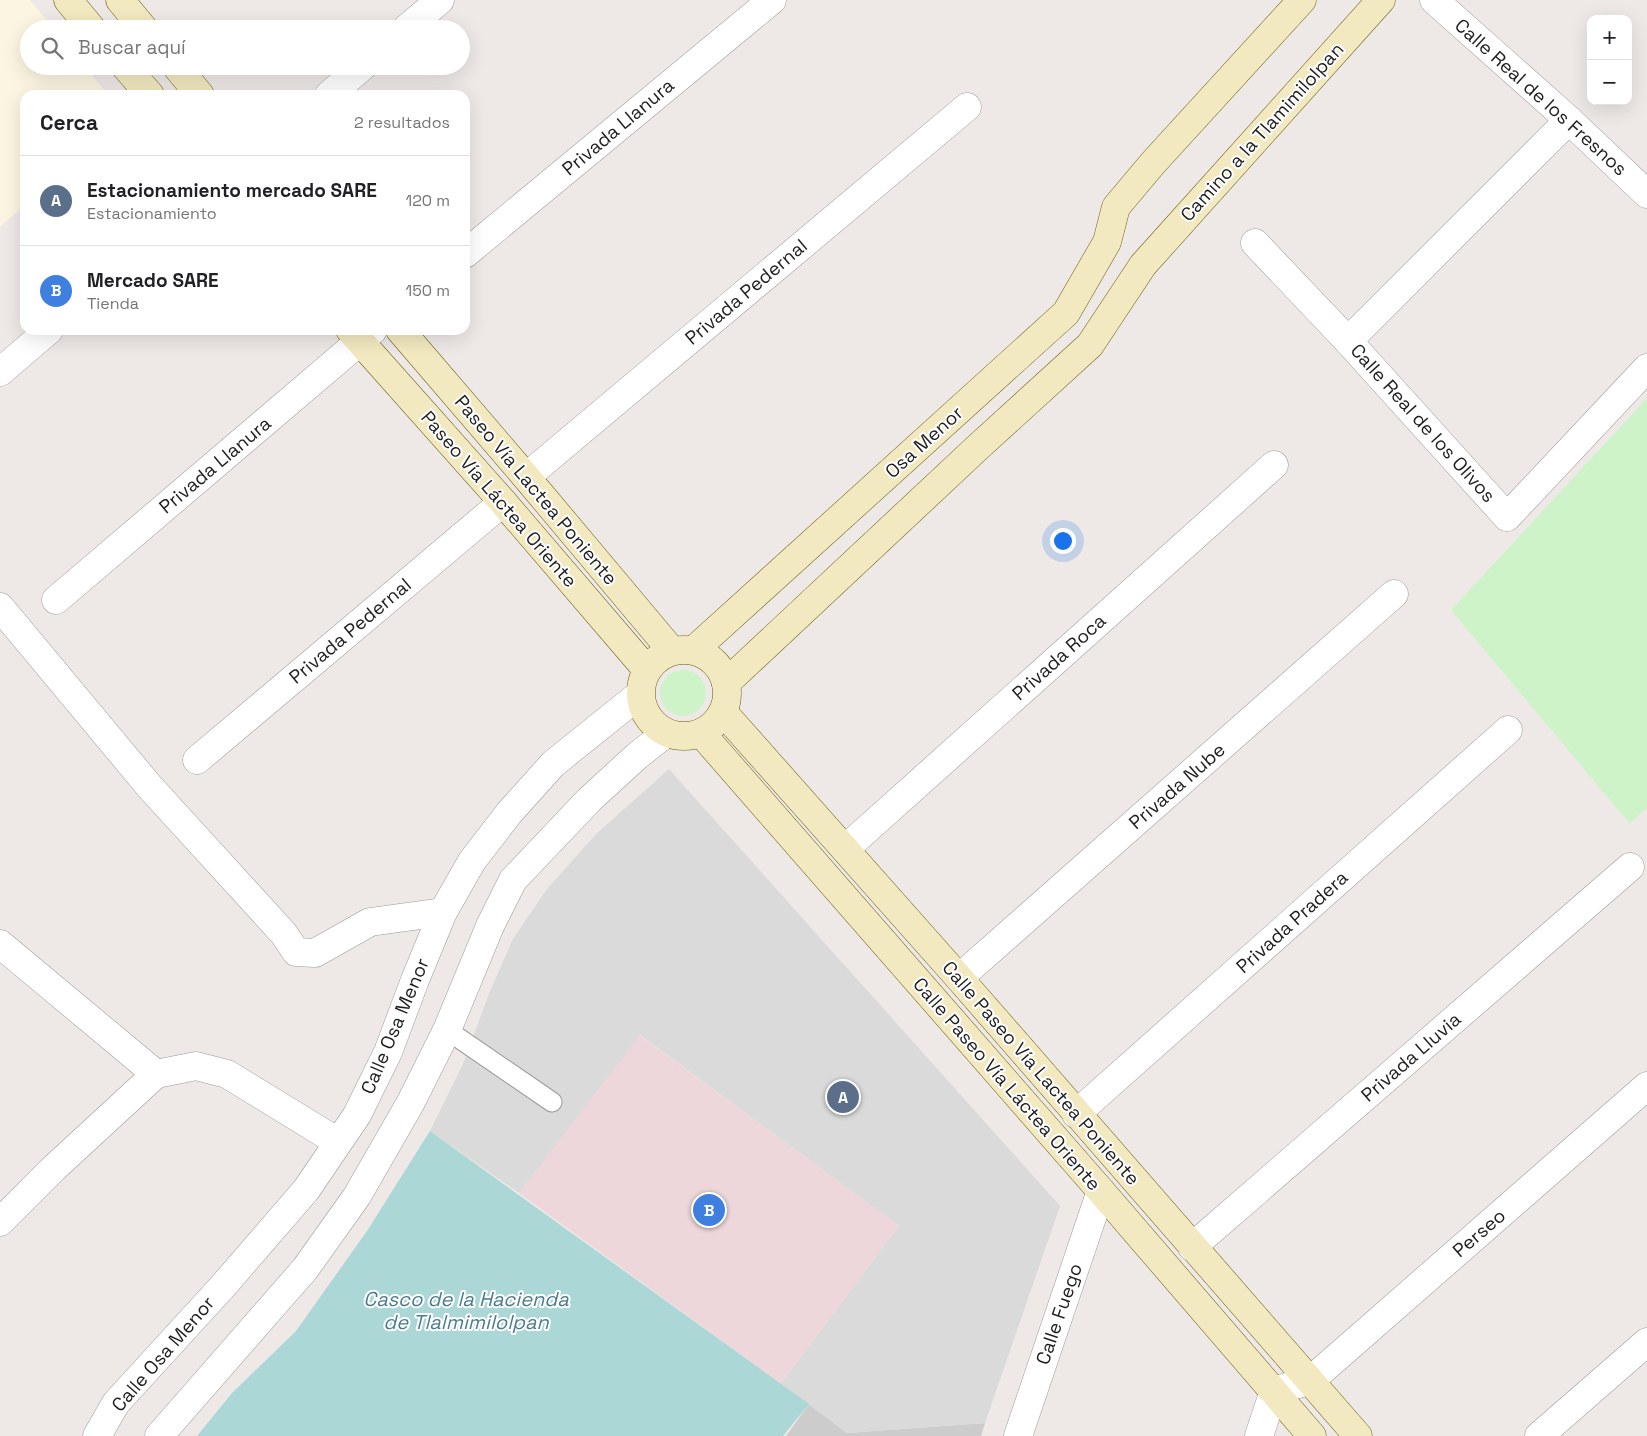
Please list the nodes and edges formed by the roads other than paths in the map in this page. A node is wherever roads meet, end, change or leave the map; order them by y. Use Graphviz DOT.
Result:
graph roads {
  1 [pos="68,0"];
  2 [pos="121,0"];
  3 [pos="440,0"];
  4 [pos="772,0"];
  5 [pos="1302,0"];
  6 [pos="1381,0"];
  7 [pos="1434,0"];
  8 [pos="85,20"];
  9 [pos="137,20"];
  10 [pos="417,20"];
  11 [pos="133,75"];
  12 [pos="183,75"];
  13 [pos="352,75"];
  14 [pos="146,90"];
  15 [pos="196,90"];
  16 [pos="335,90"];
  17 [pos="967,106"];
  18 [pos="1569,120"];
  19 [pos="1647,194"];
  20 [pos="1255,243"];
  21 [pos="470,250"];
  22 [pos="43,335"];
  23 [pos="360,335"];
  24 [pos="362,335"];
  25 [pos="404,335"];
  26 [pos="1348,341"];
  27 [pos="1647,368"];
  28 [pos="0,372"];
  29 [pos="1274,465"];
  30 [pos="526,477"];
  31 [pos="502,502"];
  32 [pos="1394,594"];
  33 [pos="56,600"];
  34 [pos="0,607"];
  35 [pos="683,651"];
  36 [pos="643,682"];
  37 [pos="726,683"];
  38 [pos="723,712"];
  39 [pos="1508,730"];
  40 [pos="666,733"];
  41 [pos="701,733"];
  42 [pos="197,760"];
  43 [pos="845,849"];
  44 [pos="1630,867"];
  45 [pos="443,912"];
  46 [pos="0,944"];
  47 [pos="959,978"];
  48 [pos="447,1030"];
  49 [pos="156,1074"];
  50 [pos="1647,1086"];
  51 [pos="552,1102"];
  52 [pos="1076,1114"];
  53 [pos="338,1142"];
  54 [pos="1101,1191"];
  55 [pos="2,1214"];
  56 [pos="1192,1247"];
  57 [pos="1647,1342"];
  58 [pos="1311,1380"];
  59 [pos="1274,1391"];
  60 [pos="97,1436"];
  61 [pos="159,1436"];
  62 [pos="1018,1436"];
  63 [pos="1258,1436"];
  64 [pos="1312,1436"];
  65 [pos="1358,1436"];
  66 [pos="1539,1436"];
  1 -- 8 [label="street"];
  2 -- 9 [label="street"];
  3 -- 10 [label="street"];
  4 -- 21 [label="street, Privada Llanura"];
  5 -- 35 [label="street, Osa Menor"];
  6 -- 37 [label="street, Camino a la Tlamimilolpan"];
  7 -- 18 [label="street, Calle Real de los Fresnos"];
  11 -- 14 [label="street"];
  12 -- 15 [label="street"];
  13 -- 16 [label="street"];
  17 -- 30 [label="street, Privada Pedernal"];
  18 -- 19 [label="street, Calle Real de los Fresnos"];
  18 -- 26 [label="street, Calle Real de los Olivos"];
  20 -- 26 [label="street"];
  22 -- 28 [label="street"];
  23 -- 33 [label="street, Privada Llanura"];
  24 -- 31 [label="street, Paseo Vía Láctea Oriente"];
  25 -- 30 [label="street, Paseo Vía Lactea Poniente"];
  26 -- 27 [label="street, Calle Real de los Olivos"];
  29 -- 43 [label="street, Privada Roca"];
  30 -- 35 [label="street, Paseo Vía Lactea Poniente"];
  31 -- 36 [label="street, Paseo Vía Láctea Oriente"];
  31 -- 42 [label="street, Privada Pedernal"];
  32 -- 47 [label="street, Privada Nube"];
  34 -- 45 [label="street"];
  35 -- 36 [label="street"];
  35 -- 37 [label="street"];
  36 -- 40 [label="street"];
  36 -- 45 [label="street, Calle Osa Menor"];
  37 -- 38 [label="street"];
  38 -- 41 [label="street"];
  38 -- 43 [label="street, Calle Paseo Vía Lactea Poniente"];
  39 -- 52 [label="street, Privada Pradera"];
  40 -- 41 [label="street"];
  40 -- 48 [label="street"];
  41 -- 54 [label="street, Calle Paseo Vía Láctea Oriente"];
  43 -- 47 [label="street, Calle Paseo Vía Lactea Poniente"];
  44 -- 56 [label="street, Privada Lluvia"];
  45 -- 53 [label="street, Calle Osa Menor"];
  46 -- 49 [label="street"];
  47 -- 52 [label="street, Calle Paseo Vía Lactea Poniente"];
  48 -- 51 [label="lane"];
  48 -- 61 [label="street"];
  49 -- 53 [label="street"];
  49 -- 55 [label="street"];
  50 -- 58 [label="street, Perseo"];
  52 -- 56 [label="street, Calle Paseo Vía Lactea Poniente"];
  53 -- 60 [label="street, Calle Osa Menor"];
  54 -- 59 [label="street, Calle Paseo Vía Láctea Oriente"];
  54 -- 62 [label="street, Calle Fuego"];
  56 -- 58 [label="street, Calle Paseo Vía Lactea Poniente"];
  57 -- 66 [label="street"];
  58 -- 59 [label="street"];
  58 -- 65 [label="street, Calle Paseo Vía Lactea Poniente"];
  59 -- 63 [label="street"];
  59 -- 64 [label="street, Calle Paseo Vía Láctea Oriente"];
}
